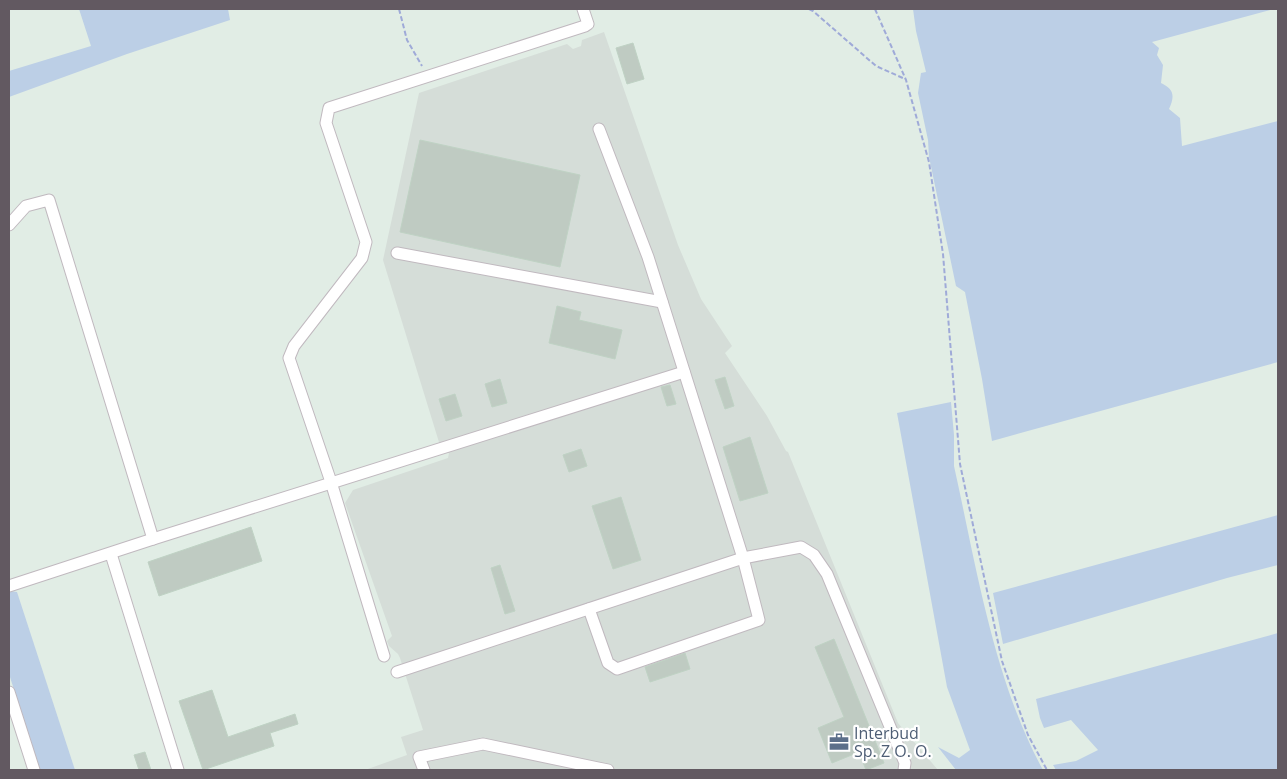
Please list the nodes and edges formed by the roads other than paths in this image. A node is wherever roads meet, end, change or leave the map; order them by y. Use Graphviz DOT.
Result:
graph roads {
  1 [pos="584,9"];
  2 [pos="599,129"];
  3 [pos="9,225"];
  4 [pos="397,253"];
  5 [pos="662,302"];
  6 [pos="684,372"];
  7 [pos="331,482"];
  8 [pos="153,539"];
  9 [pos="111,554"];
  10 [pos="743,558"];
  11 [pos="9,586"];
  12 [pos="589,609"];
  13 [pos="384,656"];
  14 [pos="397,672"];
  15 [pos="9,692"];
  16 [pos="34,770"];
  17 [pos="178,770"];
  18 [pos="424,770"];
  19 [pos="608,770"];
  20 [pos="904,770"];
  1 -- 7 [label="street"];
  2 -- 5 [label="street"];
  3 -- 8 [label="street"];
  4 -- 5 [label="street"];
  5 -- 6 [label="street"];
  6 -- 7 [label="street"];
  6 -- 10 [label="street"];
  7 -- 8 [label="street"];
  7 -- 13 [label="street"];
  8 -- 9 [label="street"];
  9 -- 11 [label="street"];
  9 -- 17 [label="street"];
  10 -- 12 [label="street"];
  10 -- 12 [label="street"];
  10 -- 20 [label="street"];
  12 -- 14 [label="street"];
  15 -- 16 [label="street"];
  18 -- 19 [label="street"];
}
